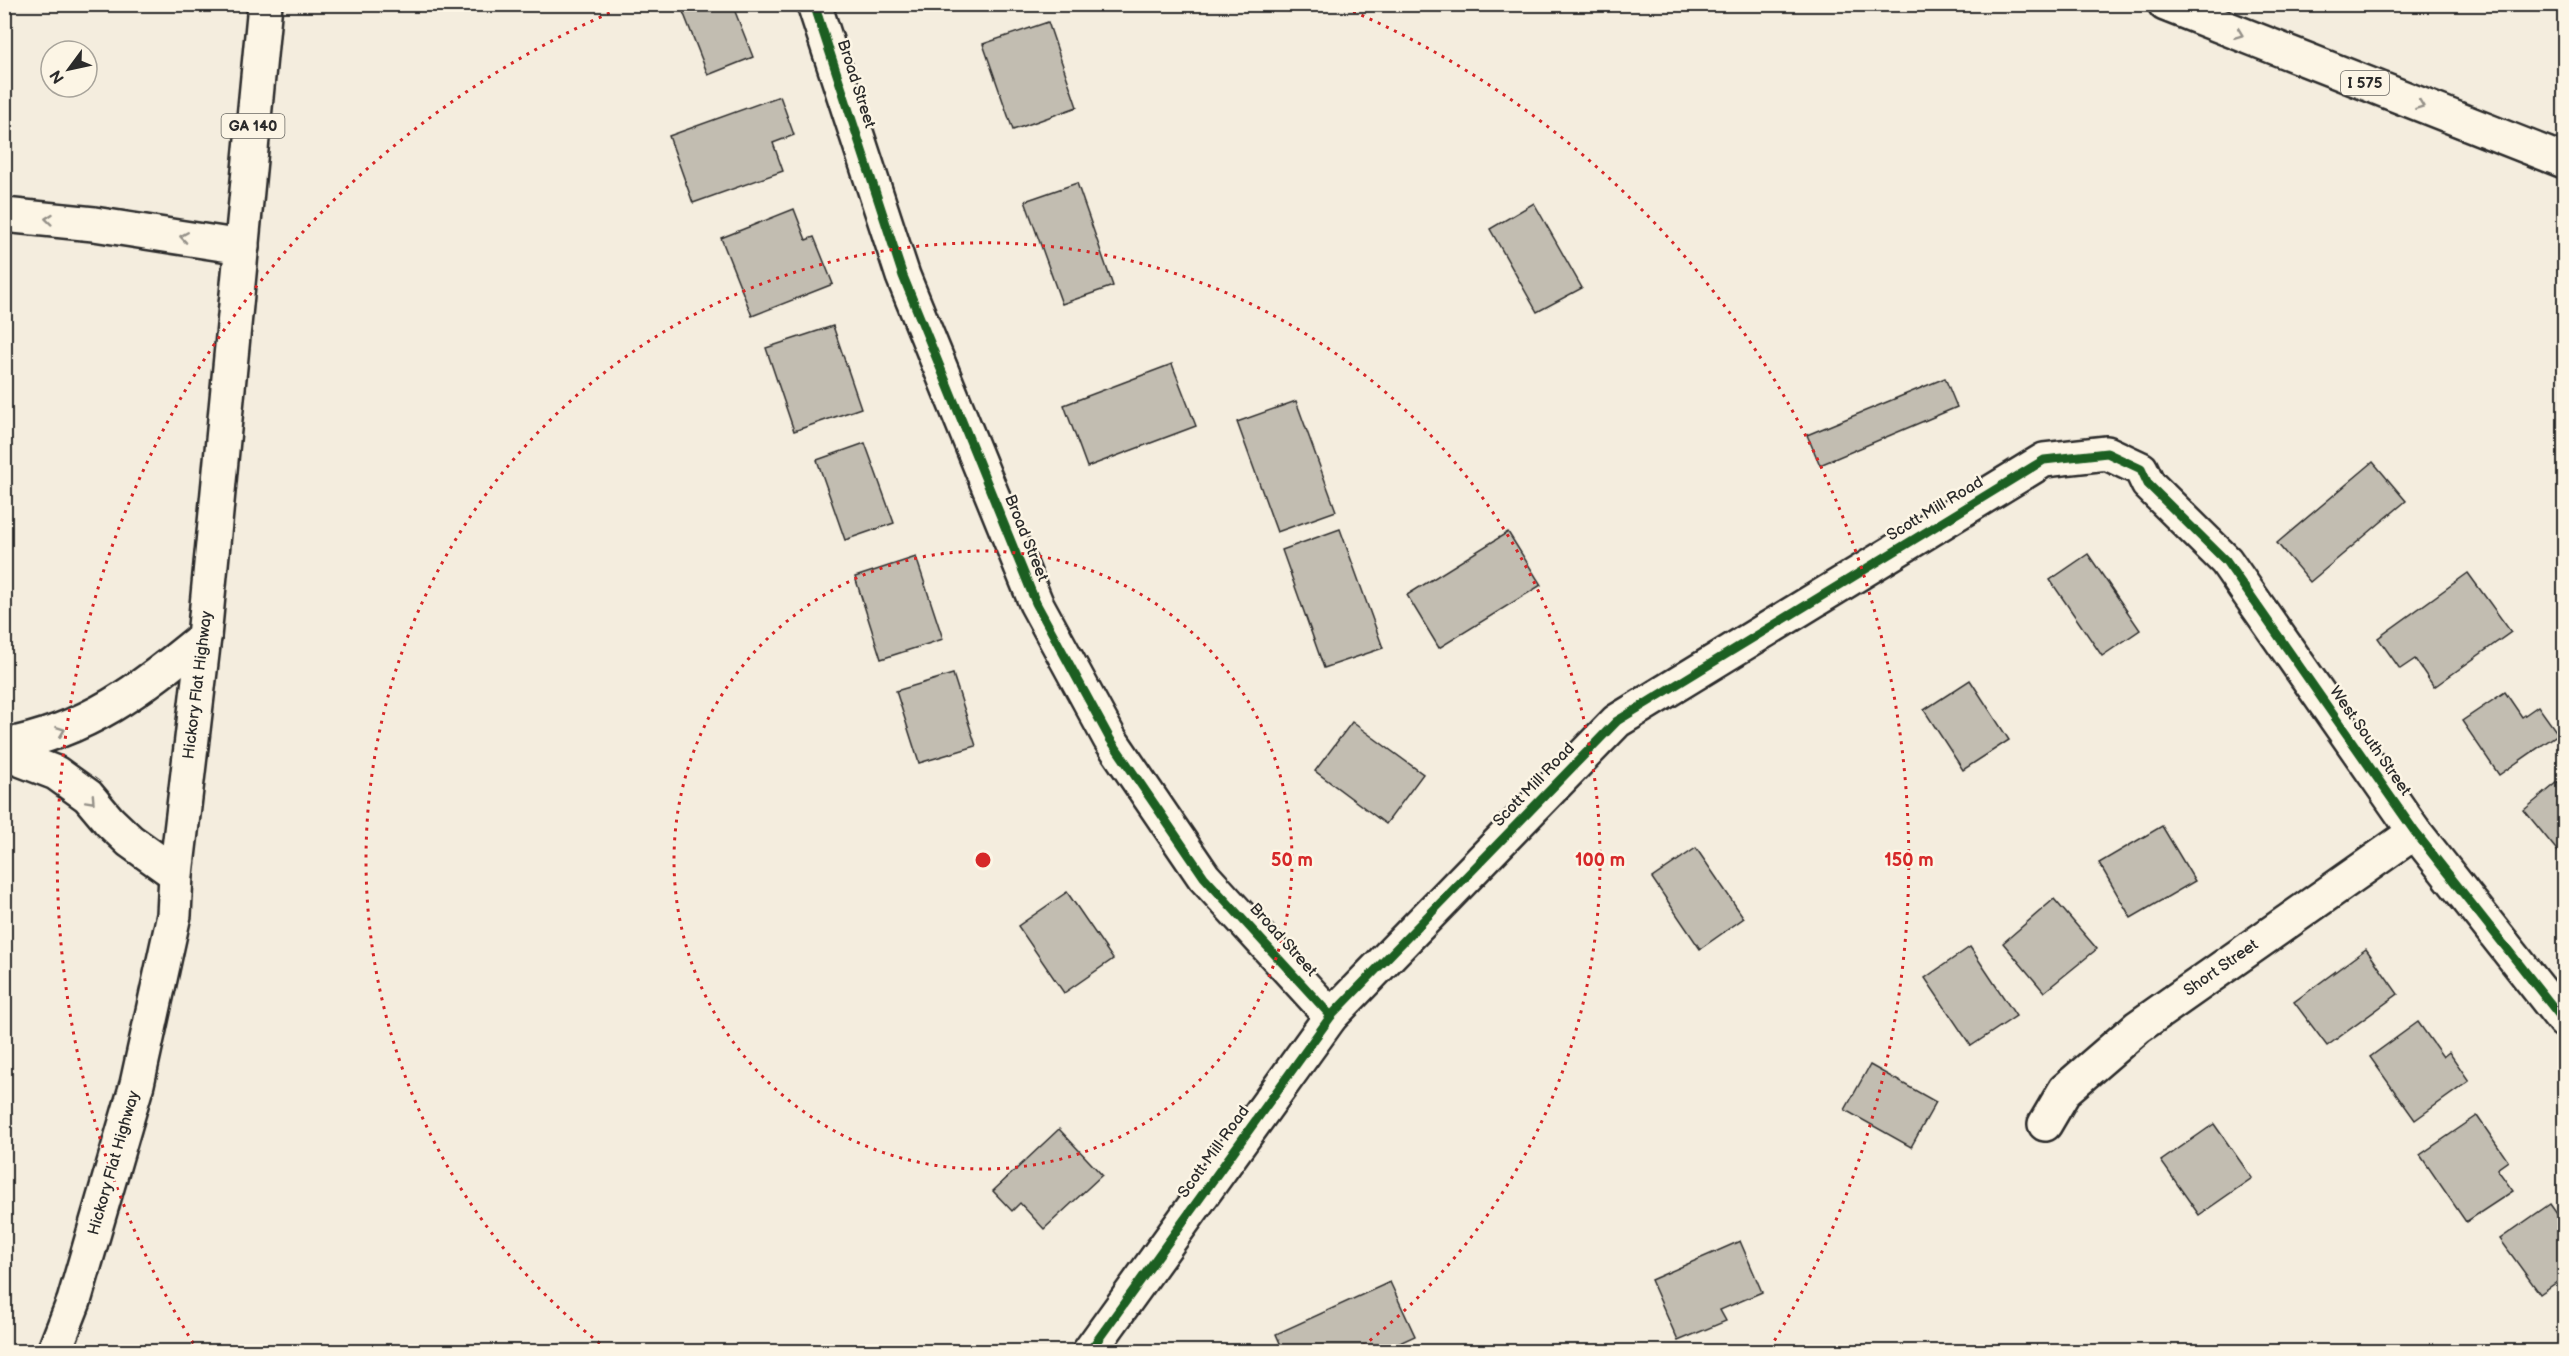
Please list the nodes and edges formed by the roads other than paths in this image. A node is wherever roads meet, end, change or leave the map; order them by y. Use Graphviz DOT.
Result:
graph roads {
  1 [pos="265,4"];
  2 [pos="814,4"];
  3 [pos="2165,4"];
  4 [pos="2565,161"];
  5 [pos="4,215"];
  6 [pos="242,247"];
  7 [pos="2148,483"];
  8 [pos="204,638"];
  9 [pos="4,746"];
  10 [pos="4,753"];
  11 [pos="2415,832"];
  12 [pos="176,874"];
  13 [pos="1331,1016"];
  14 [pos="2565,1021"];
  15 [pos="2045,1124"];
  16 [pos="54,1352"];
  17 [pos="1089,1352"];
  1 -- 6 [label="main road, Hickory Flat Highway / GA 140"];
  2 -- 13 [label="main road, Broad Street"];
  3 -- 4 [label="main road, I 575, one-way"];
  6 -- 5 [label="main road, one-way"];
  6 -- 8 [label="main road, Hickory Flat Highway"];
  7 -- 11 [label="main road, West South Street"];
  7 -- 13 [label="main road, Scott Mill Road"];
  9 -- 8 [label="main road, one-way"];
  8 -- 12 [label="main road, Hickory Flat Highway"];
  10 -- 12 [label="main road, one-way"];
  11 -- 14 [label="main road, West South Street"];
  11 -- 15 [label="main road, Short Street"];
  12 -- 16 [label="main road, Hickory Flat Highway"];
  13 -- 17 [label="main road, Scott Mill Road"];
}
